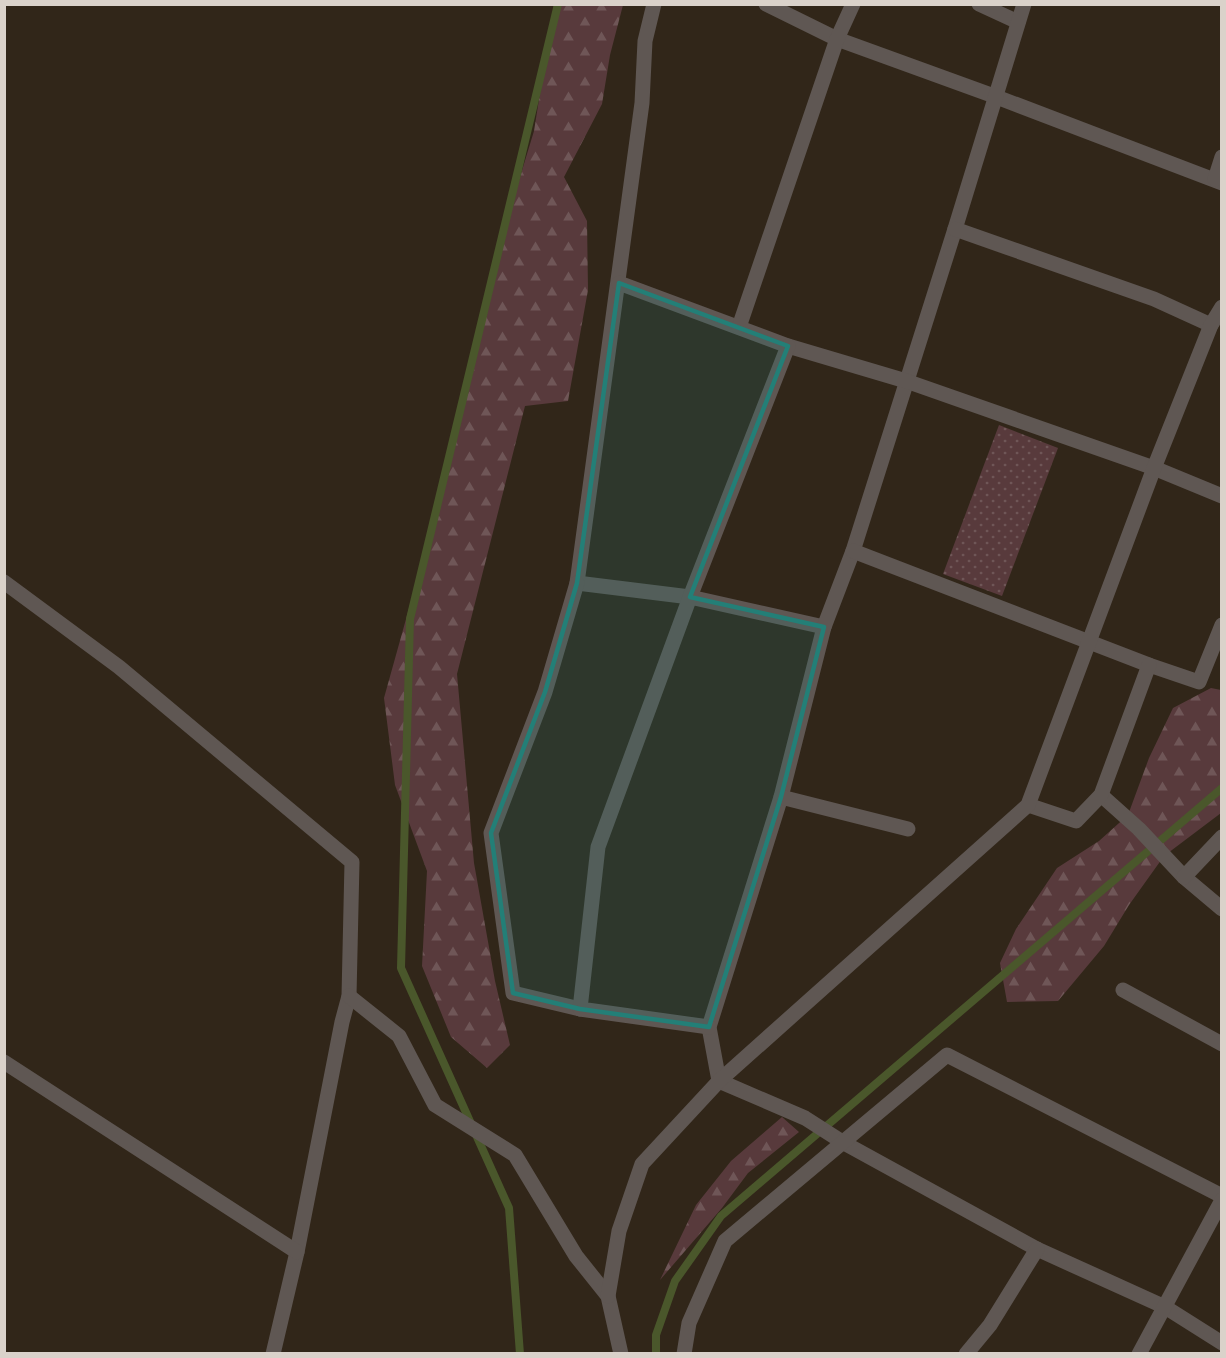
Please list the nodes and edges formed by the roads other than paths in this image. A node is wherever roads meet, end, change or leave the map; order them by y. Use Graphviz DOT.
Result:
graph roads {
  1 [pos="654,4"];
  2 [pos="766,4"];
  3 [pos="854,4"];
  4 [pos="979,4"];
  5 [pos="1023,4"];
  6 [pos="1018,22"];
  7 [pos="837,39"];
  8 [pos="994,96"];
  9 [pos="1221,157"];
  10 [pos="1218,181"];
  11 [pos="955,229"];
  12 [pos="619,283"];
  13 [pos="1221,307"];
  14 [pos="1211,325"];
  15 [pos="740,327"];
  16 [pos="788,346"];
  17 [pos="906,381"];
  18 [pos="1154,468"];
  19 [pos="1221,496"];
  20 [pos="852,551"];
  21 [pos="4,582"];
  22 [pos="577,583"];
  23 [pos="690,597"];
  24 [pos="1221,625"];
  25 [pos="824,627"];
  26 [pos="1088,641"];
  27 [pos="1149,665"];
  28 [pos="1101,795"];
  29 [pos="781,797"];
  30 [pos="1028,805"];
  31 [pos="908,829"];
  32 [pos="1221,837"];
  33 [pos="1184,877"];
  34 [pos="1221,909"];
  35 [pos="1123,990"];
  36 [pos="349,996"];
  37 [pos="580,1009"];
  38 [pos="709,1027"];
  39 [pos="1221,1044"];
  40 [pos="4,1062"];
  41 [pos="719,1081"];
  42 [pos="839,1139"];
  43 [pos="1221,1198"];
  44 [pos="1037,1249"];
  45 [pos="297,1252"];
  46 [pos="608,1296"];
  47 [pos="1165,1307"];
  48 [pos="1221,1343"];
  49 [pos="273,1353"];
  50 [pos="621,1353"];
  51 [pos="684,1353"];
  52 [pos="966,1353"];
  53 [pos="1139,1353"];
  1 -- 12 [label="street"];
  2 -- 7 [label="street"];
  3 -- 7 [label="street"];
  4 -- 6 [label="street"];
  5 -- 6 [label="street"];
  6 -- 8 [label="street"];
  7 -- 8 [label="street"];
  7 -- 15 [label="street"];
  8 -- 10 [label="street"];
  8 -- 11 [label="street"];
  9 -- 10 [label="street"];
  11 -- 14 [label="street"];
  11 -- 17 [label="street"];
  12 -- 15 [label="street"];
  12 -- 22 [label="street"];
  13 -- 14 [label="street"];
  14 -- 18 [label="street"];
  15 -- 16 [label="street"];
  16 -- 17 [label="street"];
  16 -- 23 [label="street"];
  17 -- 18 [label="street"];
  17 -- 20 [label="street"];
  18 -- 19 [label="street"];
  18 -- 26 [label="street"];
  20 -- 25 [label="street"];
  20 -- 26 [label="street"];
  21 -- 36 [label="street"];
  22 -- 23 [label="street"];
  22 -- 37 [label="street"];
  23 -- 25 [label="street"];
  23 -- 37 [label="street"];
  24 -- 27 [label="street"];
  25 -- 29 [label="street"];
  26 -- 27 [label="street"];
  26 -- 30 [label="street"];
  27 -- 28 [label="street"];
  28 -- 30 [label="street"];
  28 -- 33 [label="street"];
  29 -- 31 [label="street"];
  29 -- 38 [label="street"];
  30 -- 41 [label="street"];
  32 -- 33 [label="street"];
  33 -- 34 [label="street"];
  35 -- 39 [label="street"];
  36 -- 45 [label="street"];
  36 -- 46 [label="street"];
  37 -- 38 [label="street"];
  38 -- 41 [label="street"];
  40 -- 45 [label="street"];
  41 -- 42 [label="street"];
  41 -- 46 [label="street"];
  42 -- 43 [label="street"];
  42 -- 44 [label="street"];
  42 -- 51 [label="street"];
  43 -- 47 [label="street"];
  44 -- 47 [label="street"];
  44 -- 52 [label="street"];
  45 -- 49 [label="street"];
  46 -- 50 [label="street"];
  47 -- 48 [label="street"];
  47 -- 53 [label="street"];
}
